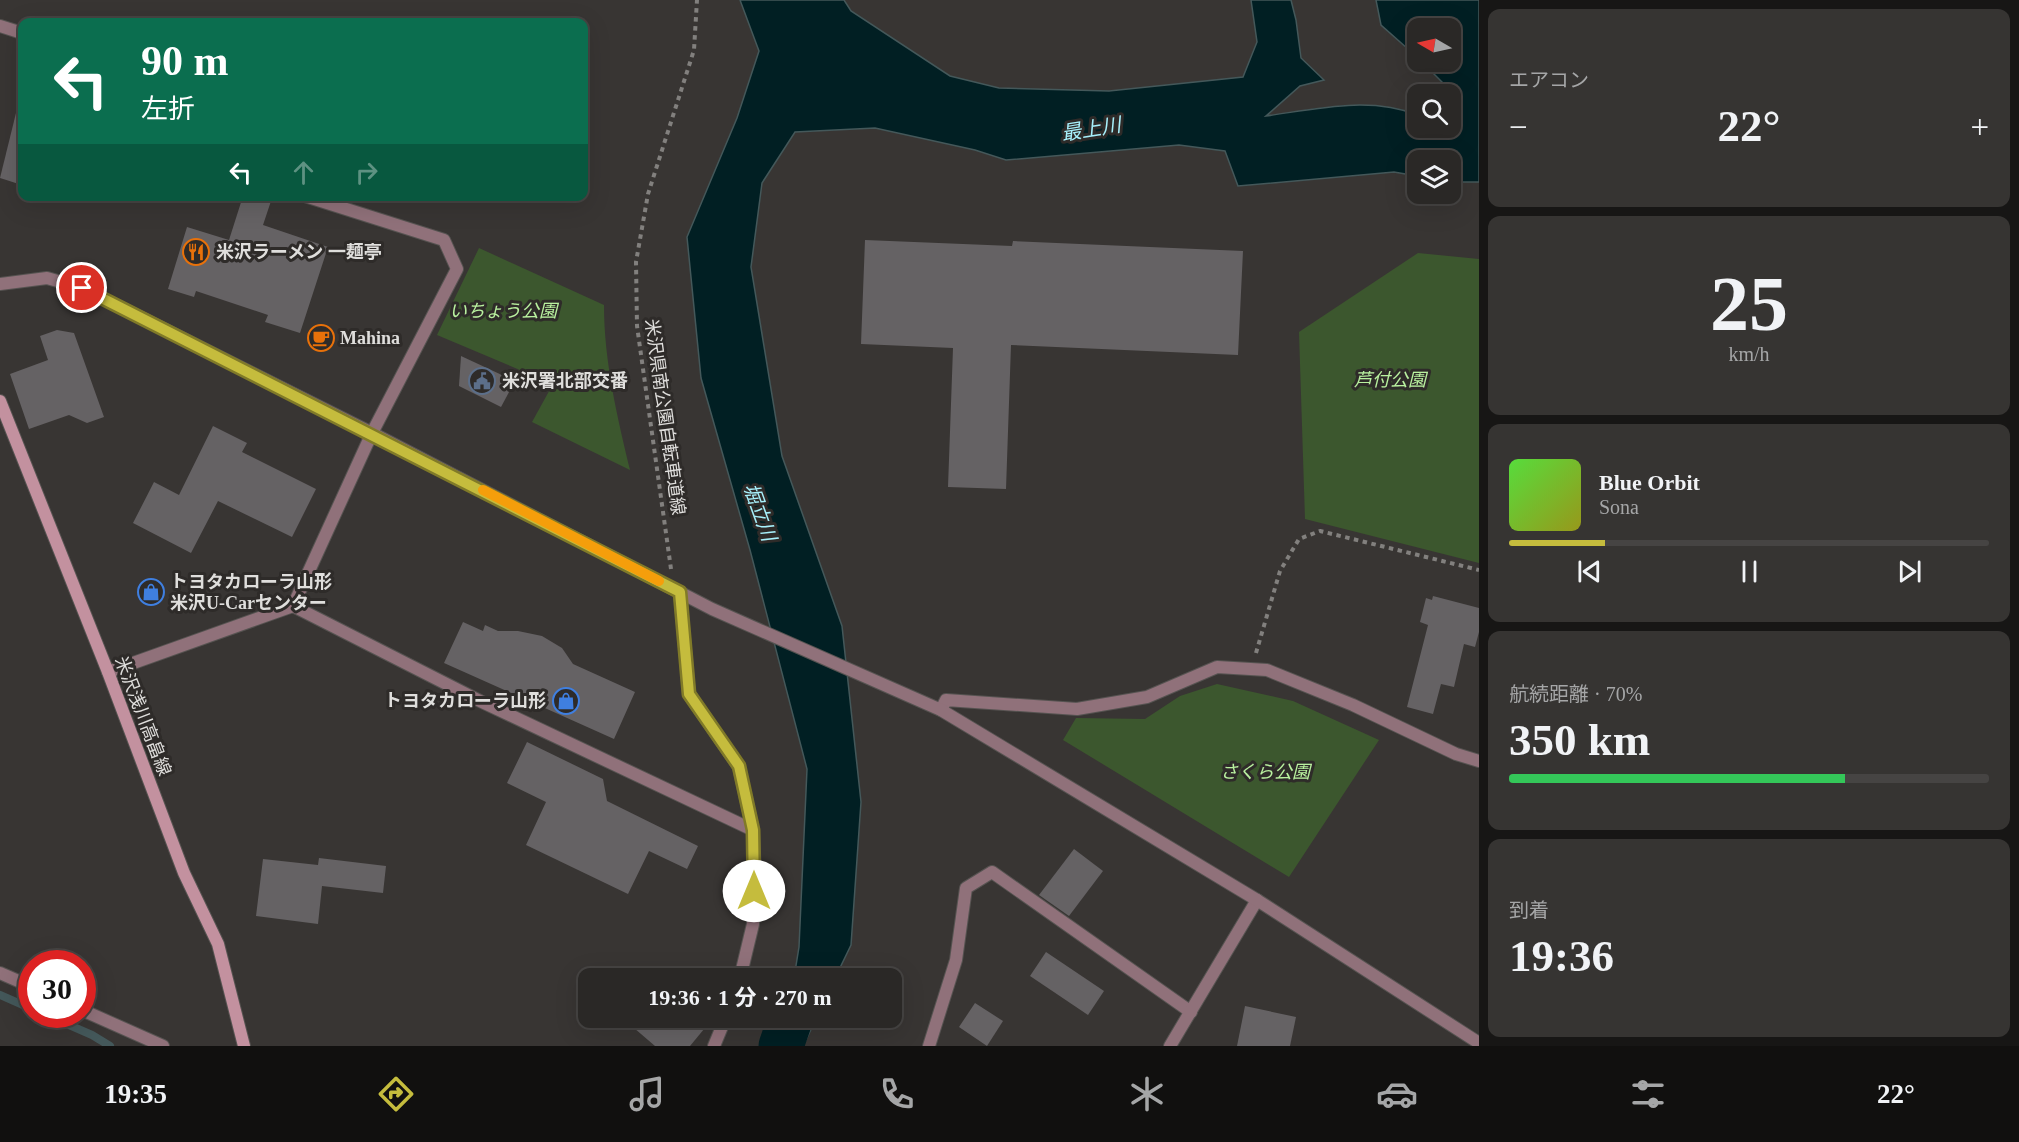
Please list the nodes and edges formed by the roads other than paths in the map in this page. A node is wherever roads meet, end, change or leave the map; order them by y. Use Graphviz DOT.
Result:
graph roads {
  1 [pos="0,26"];
  2 [pos="18,32"];
  3 [pos="321,201"];
  4 [pos="0,284"];
  5 [pos="0,401"];
  6 [pos="372,433"];
  7 [pos="680,592"];
  8 [pos="293,606"];
  9 [pos="108,672"];
  10 [pos="941,710"];
  11 [pos="1479,761"];
  12 [pos="753,830"];
  13 [pos="1257,900"];
  14 [pos="742,968"];
  15 [pos="0,973"];
  16 [pos="18,981"];
  17 [pos="1191,1012"];
  18 [pos="96,1016"];
  19 [pos="721,1028"];
  20 [pos="1479,1043"];
  21 [pos="163,1046"];
  22 [pos="244,1046"];
  23 [pos="714,1046"];
  24 [pos="929,1046"];
  25 [pos="1170,1046"];
  1 -- 2 [label="street"];
  3 -- 6 [label="street"];
  4 -- 6 [label="street"];
  5 -- 9 [label="main road, 米沢浅川高畠線"];
  6 -- 7 [label="street"];
  6 -- 8 [label="street"];
  7 -- 10 [label="street"];
  7 -- 12 [label="street"];
  8 -- 9 [label="street"];
  8 -- 12 [label="street"];
  9 -- 22 [label="main road, 米沢浅川高畠線"];
  10 -- 11 [label="street"];
  10 -- 13 [label="street"];
  12 -- 14 [label="street"];
  13 -- 17 [label="street"];
  13 -- 20 [label="street"];
  15 -- 16 [label="street"];
  17 -- 24 [label="street"];
  17 -- 25 [label="street"];
  18 -- 21 [label="street"];
  19 -- 23 [label="street"];
}
